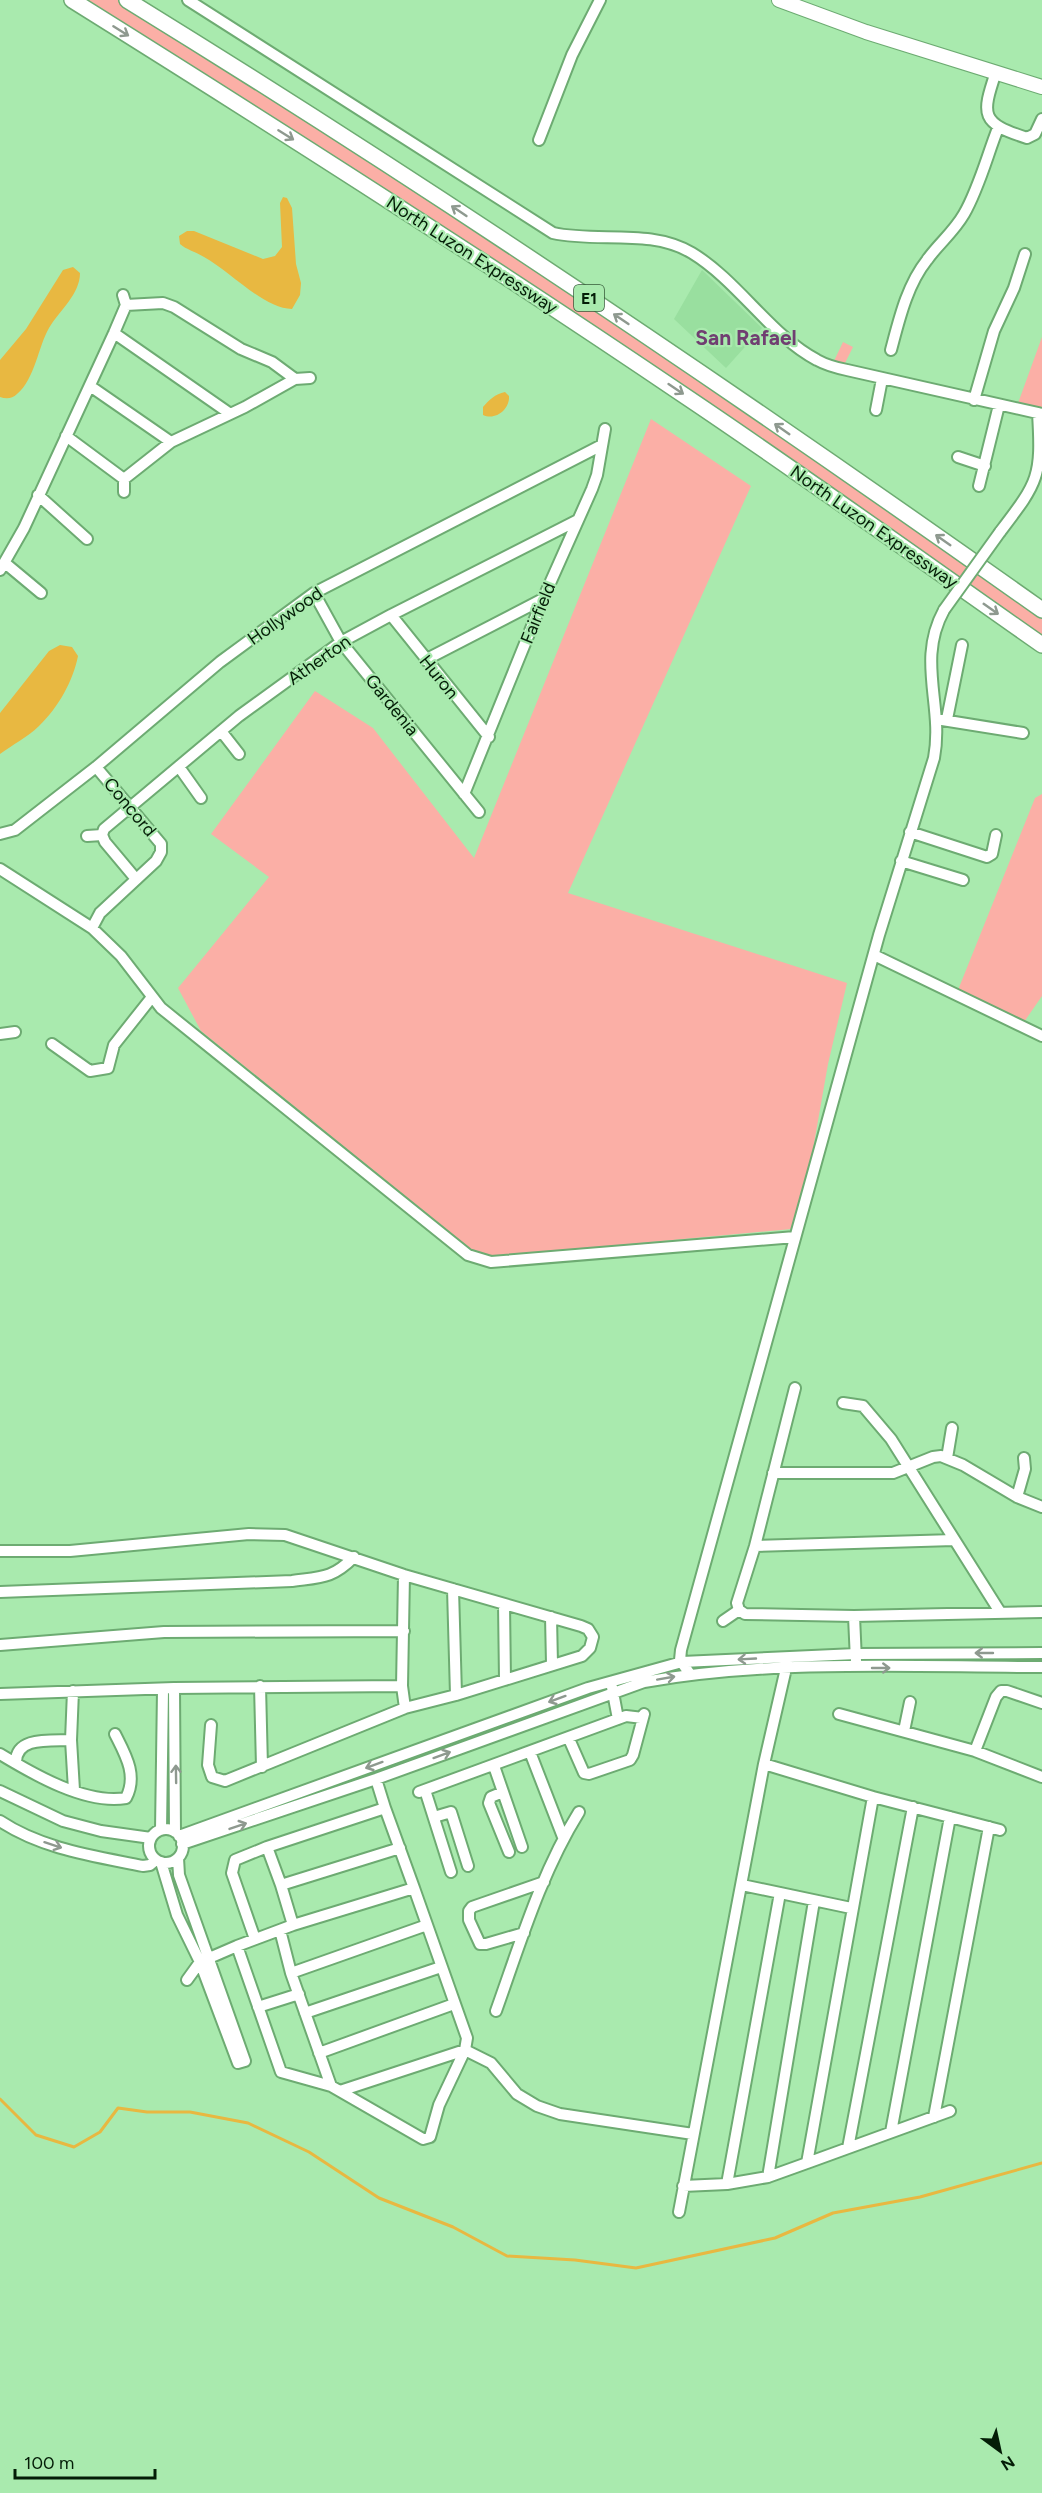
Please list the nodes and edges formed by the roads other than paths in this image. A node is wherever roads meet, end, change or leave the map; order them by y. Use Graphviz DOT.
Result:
graph roads {
  1 [pos="72,0"];
  2 [pos="127,0"];
  3 [pos="188,0"];
  4 [pos="600,0"];
  5 [pos="779,0"];
  6 [pos="795,3"];
  7 [pos="996,72"];
  8 [pos="1042,87"];
  9 [pos="1042,119"];
  10 [pos="998,128"];
  11 [pos="539,140"];
  12 [pos="1025,254"];
  13 [pos="114,333"];
  14 [pos="891,350"];
  15 [pos="310,378"];
  16 [pos="295,379"];
  17 [pos="882,379"];
  18 [pos="90,386"];
  19 [pos="974,400"];
  20 [pos="999,405"];
  21 [pos="876,410"];
  22 [pos="229,413"];
  23 [pos="1040,414"];
  24 [pos="605,429"];
  25 [pos="66,436"];
  26 [pos="171,442"];
  27 [pos="603,445"];
  28 [pos="958,456"];
  29 [pos="985,466"];
  30 [pos="124,479"];
  31 [pos="979,486"];
  32 [pos="124,492"];
  33 [pos="38,495"];
  34 [pos="578,520"];
  35 [pos="87,539"];
  36 [pos="2,566"];
  37 [pos="41,593"];
  38 [pos="314,593"];
  39 [pos="543,599"];
  40 [pos="1042,610"];
  41 [pos="390,615"];
  42 [pos="342,642"];
  43 [pos="962,645"];
  44 [pos="1042,645"];
  45 [pos="425,660"];
  46 [pos="942,719"];
  47 [pos="221,731"];
  48 [pos="1023,733"];
  49 [pos="489,737"];
  50 [pos="239,754"];
  51 [pos="96,767"];
  52 [pos="179,767"];
  53 [pos="464,794"];
  54 [pos="201,798"];
  55 [pos="132,807"];
  56 [pos="479,812"];
  57 [pos="910,832"];
  58 [pos="0,834"];
  59 [pos="102,835"];
  60 [pos="996,835"];
  61 [pos="87,836"];
  62 [pos="901,861"];
  63 [pos="0,869"];
  64 [pos="136,879"];
  65 [pos="963,880"];
  66 [pos="92,928"];
  67 [pos="874,955"];
  68 [pos="152,997"];
  69 [pos="15,1032"];
  70 [pos="0,1034"];
  71 [pos="1042,1036"];
  72 [pos="52,1044"];
  73 [pos="795,1237"];
  74 [pos="795,1388"];
  75 [pos="843,1403"];
  76 [pos="952,1428"];
  77 [pos="947,1458"];
  78 [pos="1024,1458"];
  79 [pos="909,1468"];
  80 [pos="773,1473"];
  81 [pos="1017,1497"];
  82 [pos="1042,1507"];
  83 [pos="954,1540"];
  84 [pos="755,1546"];
  85 [pos="0,1551"];
  86 [pos="354,1557"];
  87 [pos="404,1575"];
  88 [pos="453,1589"];
  89 [pos="0,1592"];
  90 [pos="504,1604"];
  91 [pos="739,1610"];
  92 [pos="1000,1612"];
  93 [pos="1042,1612"];
  94 [pos="854,1616"];
  95 [pos="551,1617"];
  96 [pos="723,1621"];
  97 [pos="404,1631"];
  98 [pos="0,1646"];
  99 [pos="1042,1653"];
  100 [pos="856,1654"];
  101 [pos="682,1662"];
  102 [pos="787,1663"];
  103 [pos="552,1664"];
  104 [pos="1042,1667"];
  105 [pos="856,1668"];
  106 [pos="690,1674"];
  107 [pos="506,1680"];
  108 [pos="260,1686"];
  109 [pos="402,1686"];
  110 [pos="616,1686"];
  111 [pos="169,1689"];
  112 [pos="73,1692"];
  113 [pos="0,1694"];
  114 [pos="456,1695"];
  115 [pos="910,1702"];
  116 [pos="1042,1703"];
  117 [pos="405,1708"];
  118 [pos="839,1714"];
  119 [pos="622,1718"];
  120 [pos="211,1725"];
  121 [pos="904,1731"];
  122 [pos="114,1734"];
  123 [pos="569,1739"];
  124 [pos="71,1740"];
  125 [pos="975,1751"];
  126 [pos="530,1752"];
  127 [pos="0,1754"];
  128 [pos="16,1763"];
  129 [pos="764,1764"];
  130 [pos="494,1766"];
  131 [pos="262,1767"];
  132 [pos="1042,1777"];
  133 [pos="376,1779"];
  134 [pos="74,1790"];
  135 [pos="0,1791"];
  136 [pos="503,1792"];
  137 [pos="873,1797"];
  138 [pos="913,1807"];
  139 [pos="385,1808"];
  140 [pos="579,1812"];
  141 [pos="434,1817"];
  142 [pos="950,1817"];
  143 [pos="0,1821"];
  144 [pos="161,1830"];
  145 [pos="179,1837"];
  146 [pos="563,1837"];
  147 [pos="151,1838"];
  148 [pos="267,1847"];
  149 [pos="400,1848"];
  150 [pos="178,1858"];
  151 [pos="158,1861"];
  152 [pos="544,1882"];
  153 [pos="281,1885"];
  154 [pos="742,1886"];
  155 [pos="414,1888"];
  156 [pos="780,1893"];
  157 [pos="814,1901"];
  158 [pos="851,1908"];
  159 [pos="293,1925"];
  160 [pos="427,1925"];
  161 [pos="280,1930"];
  162 [pos="524,1932"];
  163 [pos="255,1939"];
  164 [pos="237,1946"];
  165 [pos="205,1960"];
  166 [pos="441,1966"];
  167 [pos="291,1973"];
  168 [pos="187,1980"];
  169 [pos="299,1994"];
  170 [pos="454,2004"];
  171 [pos="258,2007"];
  172 [pos="496,2011"];
  173 [pos="305,2013"];
  174 [pos="465,2050"];
  175 [pos="319,2053"];
  176 [pos="242,2062"];
  177 [pos="335,2089"];
  178 [pos="950,2111"];
  179 [pos="934,2117"];
  180 [pos="891,2132"];
  181 [pos="693,2134"];
  182 [pos="848,2148"];
  183 [pos="807,2163"];
  184 [pos="768,2177"];
  185 [pos="727,2184"];
  186 [pos="683,2186"];
  187 [pos="679,2212"];
  1 -- 44 [label="highway, North Luzon Expressway / E1, one-way"];
  40 -- 2 [label="highway, North Luzon Expressway / E1, one-way"];
  3 -- 17 [label="street"];
  4 -- 11 [label="street"];
  5 -- 6 [label="main road"];
  6 -- 7 [label="main road"];
  7 -- 8 [label="main road"];
  7 -- 10 [label="street"];
  9 -- 10 [label="street"];
  10 -- 14 [label="street"];
  12 -- 19 [label="street"];
  13 -- 16 [label="street"];
  13 -- 18 [label="street"];
  13 -- 22 [label="street"];
  15 -- 16 [label="street"];
  16 -- 22 [label="street"];
  17 -- 19 [label="street"];
  17 -- 21 [label="street"];
  18 -- 25 [label="street"];
  18 -- 26 [label="street"];
  19 -- 20 [label="street"];
  20 -- 23 [label="street"];
  20 -- 29 [label="street"];
  22 -- 26 [label="street"];
  23 -- 46 [label="street, bridge"];
  24 -- 27 [label="street, Fairfield"];
  25 -- 30 [label="street"];
  25 -- 33 [label="street"];
  26 -- 30 [label="street"];
  27 -- 34 [label="street, Fairfield"];
  27 -- 38 [label="street, Hollywood"];
  28 -- 29 [label="street"];
  29 -- 31 [label="street"];
  30 -- 32 [label="street"];
  33 -- 35 [label="street"];
  33 -- 36 [label="street"];
  34 -- 39 [label="street, Fairfield"];
  34 -- 41 [label="street, Atherton"];
  36 -- 37 [label="street"];
  38 -- 42 [label="street, Gardenia"];
  38 -- 51 [label="street, Hollywood"];
  39 -- 45 [label="street"];
  39 -- 49 [label="street, Fairfield"];
  41 -- 42 [label="street, Atherton"];
  41 -- 45 [label="street, Huron"];
  42 -- 47 [label="street, Atherton"];
  42 -- 53 [label="street, Gardenia"];
  43 -- 46 [label="street"];
  45 -- 49 [label="street, Huron"];
  46 -- 48 [label="street"];
  46 -- 57 [label="street"];
  47 -- 50 [label="street"];
  47 -- 52 [label="street, Atherton"];
  49 -- 53 [label="street, Fairfield"];
  51 -- 55 [label="street, Concord"];
  51 -- 58 [label="street, Hollywood"];
  52 -- 54 [label="street"];
  52 -- 55 [label="street, Atherton"];
  53 -- 56 [label="street, Gardenia"];
  55 -- 59 [label="street, Atherton"];
  55 -- 64 [label="street, Concord"];
  57 -- 60 [label="street"];
  57 -- 62 [label="street"];
  59 -- 61 [label="street"];
  59 -- 64 [label="street"];
  62 -- 65 [label="street"];
  62 -- 67 [label="street"];
  63 -- 66 [label="street"];
  64 -- 66 [label="street, Concord"];
  66 -- 68 [label="street"];
  67 -- 71 [label="street"];
  67 -- 73 [label="street"];
  68 -- 72 [label="street"];
  68 -- 73 [label="street"];
  69 -- 70 [label="street"];
  73 -- 101 [label="street"];
  74 -- 80 [label="street"];
  75 -- 79 [label="street"];
  76 -- 77 [label="street"];
  77 -- 79 [label="street"];
  77 -- 81 [label="street"];
  78 -- 81 [label="street"];
  79 -- 80 [label="street"];
  79 -- 83 [label="street"];
  80 -- 84 [label="street"];
  81 -- 82 [label="street"];
  83 -- 84 [label="street"];
  83 -- 92 [label="street"];
  84 -- 91 [label="street"];
  85 -- 86 [label="street"];
  86 -- 87 [label="street"];
  86 -- 89 [label="street"];
  87 -- 88 [label="street"];
  87 -- 97 [label="street"];
  88 -- 90 [label="street"];
  88 -- 114 [label="street"];
  90 -- 95 [label="street"];
  90 -- 107 [label="street"];
  91 -- 94 [label="street"];
  91 -- 96 [label="street"];
  92 -- 93 [label="street"];
  92 -- 94 [label="street"];
  94 -- 100 [label="street"];
  95 -- 103 [label="street"];
  95 -- 103 [label="street"];
  97 -- 98 [label="street"];
  97 -- 109 [label="street"];
  99 -- 100 [label="street, one-way"];
  100 -- 102 [label="street"];
  100 -- 105 [label="street"];
  102 -- 101 [label="street, one-way"];
  101 -- 106 [label="street"];
  101 -- 110 [label="street"];
  102 -- 105 [label="street"];
  102 -- 106 [label="street"];
  102 -- 129 [label="street"];
  103 -- 107 [label="street"];
  105 -- 104 [label="street, one-way"];
  110 -- 106 [label="street, one-way"];
  107 -- 114 [label="street"];
  108 -- 109 [label="street"];
  108 -- 111 [label="street"];
  108 -- 131 [label="street"];
  109 -- 117 [label="street"];
  110 -- 119 [label="street"];
  133 -- 110 [label="street, one-way"];
  110 -- 145 [label="street, one-way"];
  111 -- 112 [label="street"];
  111 -- 144 [label="street"];
  145 -- 111 [label="street, one-way"];
  112 -- 113 [label="street"];
  112 -- 124 [label="street"];
  114 -- 117 [label="street"];
  115 -- 121 [label="street"];
  116 -- 125 [label="street"];
  117 -- 131 [label="street"];
  118 -- 121 [label="street"];
  119 -- 123 [label="street"];
  119 -- 123 [label="street"];
  120 -- 131 [label="street"];
  121 -- 125 [label="street"];
  122 -- 134 [label="street"];
  123 -- 126 [label="street"];
  124 -- 128 [label="street"];
  124 -- 134 [label="street"];
  125 -- 132 [label="street"];
  126 -- 130 [label="street"];
  126 -- 146 [label="street"];
  127 -- 128 [label="street"];
  128 -- 134 [label="street"];
  129 -- 137 [label="street"];
  129 -- 154 [label="street"];
  130 -- 136 [label="street"];
  130 -- 141 [label="street"];
  133 -- 139 [label="street"];
  145 -- 133 [label="street, one-way"];
  135 -- 147 [label="street"];
  136 -- 136 [label="street"];
  137 -- 138 [label="street"];
  137 -- 158 [label="street"];
  138 -- 142 [label="street"];
  138 -- 182 [label="street"];
  139 -- 148 [label="street"];
  139 -- 149 [label="street"];
  140 -- 146 [label="street"];
  141 -- 141 [label="street"];
  142 -- 179 [label="street"];
  142 -- 180 [label="street"];
  143 -- 151 [label="street, one-way"];
  144 -- 145 [label="street"];
  144 -- 147 [label="street"];
  145 -- 150 [label="street"];
  146 -- 152 [label="street"];
  147 -- 151 [label="street"];
  148 -- 153 [label="street"];
  148 -- 163 [label="street"];
  149 -- 153 [label="street"];
  149 -- 155 [label="street"];
  150 -- 151 [label="street"];
  150 -- 165 [label="street"];
  151 -- 165 [label="street"];
  152 -- 162 [label="street"];
  152 -- 162 [label="street"];
  153 -- 159 [label="street"];
  154 -- 156 [label="street"];
  154 -- 181 [label="street"];
  155 -- 159 [label="street"];
  155 -- 160 [label="street"];
  156 -- 157 [label="street"];
  156 -- 185 [label="street"];
  157 -- 158 [label="street"];
  157 -- 184 [label="street"];
  158 -- 183 [label="street"];
  159 -- 161 [label="street"];
  160 -- 166 [label="street"];
  160 -- 167 [label="street"];
  161 -- 163 [label="street"];
  161 -- 167 [label="street"];
  162 -- 172 [label="street"];
  163 -- 164 [label="street"];
  164 -- 165 [label="street"];
  164 -- 171 [label="street"];
  165 -- 168 [label="street"];
  165 -- 176 [label="street"];
  166 -- 170 [label="street"];
  166 -- 173 [label="street"];
  167 -- 169 [label="street"];
  169 -- 171 [label="street"];
  169 -- 173 [label="street"];
  170 -- 174 [label="street"];
  170 -- 175 [label="street"];
  171 -- 177 [label="street"];
  173 -- 175 [label="street"];
  174 -- 177 [label="street"];
  174 -- 177 [label="street"];
  174 -- 181 [label="street"];
  175 -- 177 [label="street"];
  178 -- 179 [label="street"];
  179 -- 180 [label="street"];
  180 -- 182 [label="street"];
  181 -- 186 [label="street"];
  182 -- 183 [label="street"];
  183 -- 184 [label="street"];
  184 -- 185 [label="street"];
  185 -- 186 [label="street"];
  186 -- 187 [label="street"];
}
